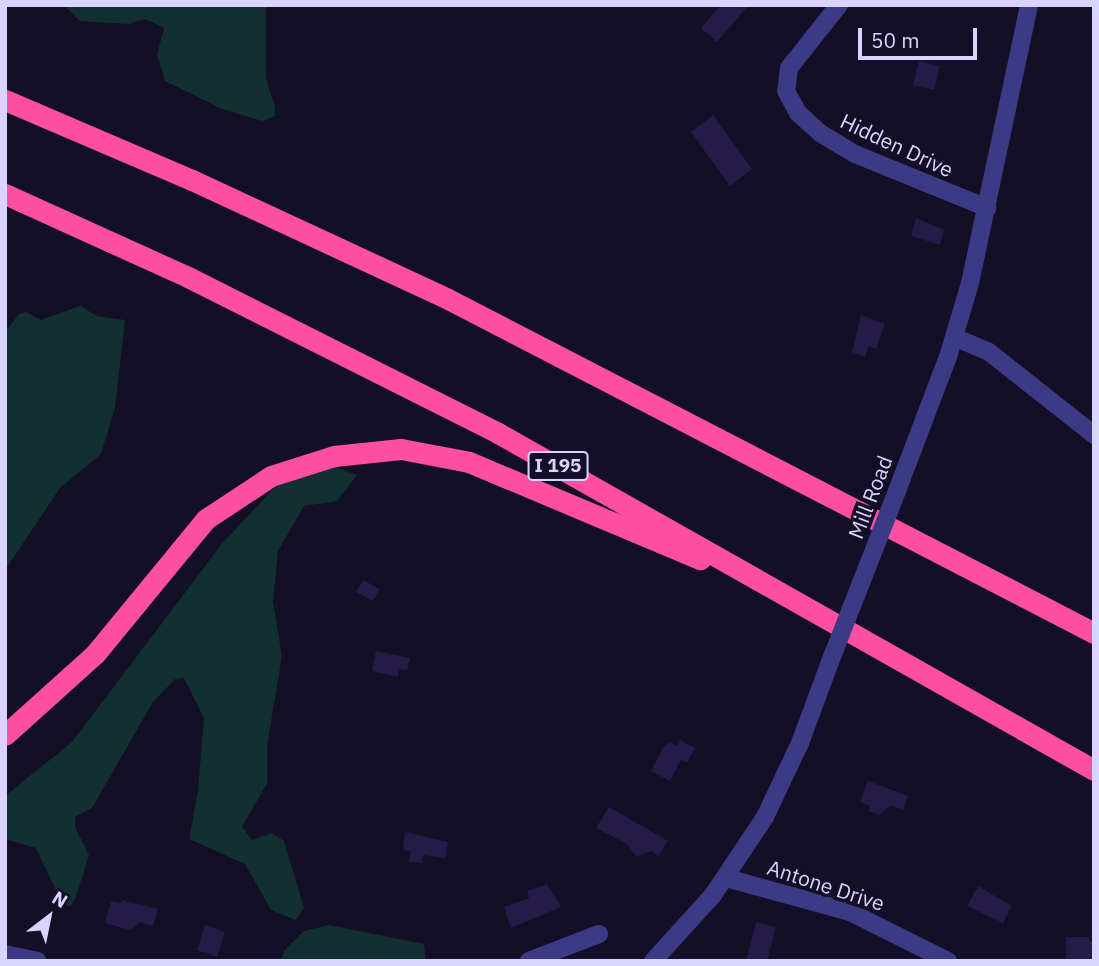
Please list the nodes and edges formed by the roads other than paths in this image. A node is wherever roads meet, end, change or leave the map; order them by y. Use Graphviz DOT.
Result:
graph roads {
  1 [pos="839,5"];
  2 [pos="1029,5"];
  3 [pos="5,100"];
  4 [pos="5,194"];
  5 [pos="987,208"];
  6 [pos="954,337"];
  7 [pos="1094,435"];
  8 [pos="826,615"];
  9 [pos="1094,633"];
  10 [pos="5,735"];
  11 [pos="1094,770"];
  12 [pos="726,878"];
  13 [pos="599,934"];
  14 [pos="5,954"];
  15 [pos="37,961"];
  16 [pos="529,961"];
  17 [pos="653,961"];
  18 [pos="948,961"];
  1 -- 5 [label="street, Hidden Drive"];
  2 -- 5 [label="street, Mill Road"];
  3 -- 9 [label="highway"];
  4 -- 8 [label="highway, I 195"];
  5 -- 6 [label="street, Mill Road"];
  6 -- 7 [label="street"];
  6 -- 12 [label="street, Mill Road, bridge"];
  8 -- 10 [label="highway"];
  8 -- 11 [label="highway, I 195"];
  12 -- 17 [label="street, Mill Road"];
  12 -- 18 [label="street, Antone Drive"];
  13 -- 16 [label="street"];
  14 -- 15 [label="street"];
}
